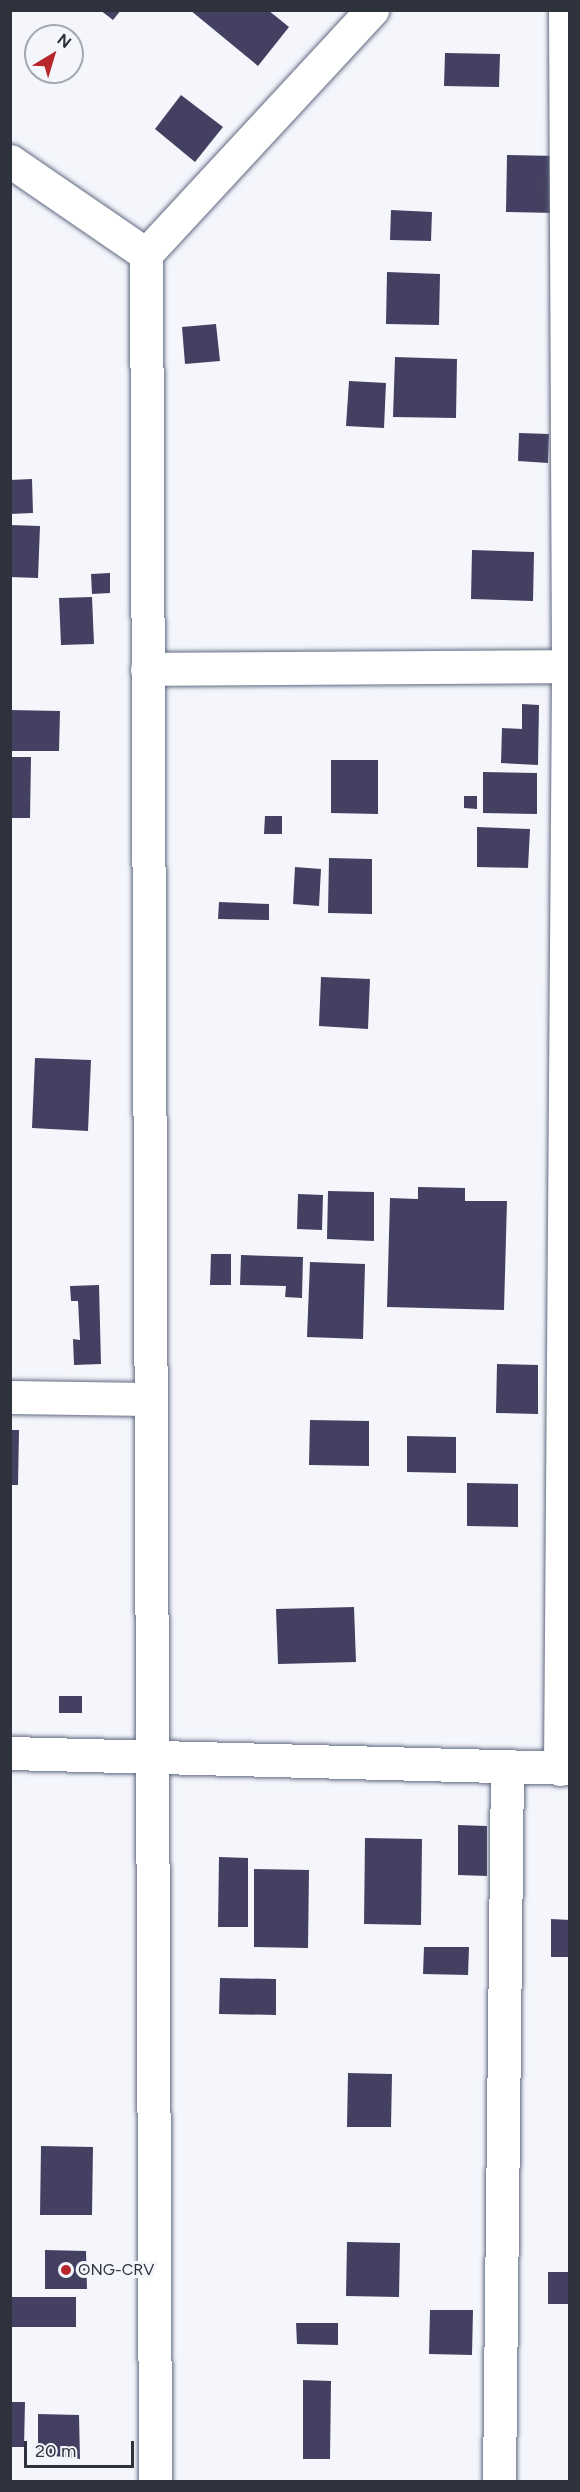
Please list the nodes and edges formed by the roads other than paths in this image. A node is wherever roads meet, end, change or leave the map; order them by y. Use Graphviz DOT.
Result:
graph roads {
  1 [pos="372,10"];
  2 [pos="565,10"];
  3 [pos="10,161"];
  4 [pos="146,254"];
  5 [pos="569,666"];
  6 [pos="147,669"];
  7 [pos="566,1387"];
  8 [pos="10,1397"];
  9 [pos="150,1399"];
  10 [pos="10,1753"];
  11 [pos="154,1755"];
  12 [pos="565,1768"];
  13 [pos="507,1770"];
  14 [pos="155,2481"];
  15 [pos="499,2481"];
  1 -- 4 [label="street"];
  2 -- 5 [label="street"];
  3 -- 4 [label="street"];
  4 -- 6 [label="street"];
  5 -- 6 [label="street"];
  5 -- 7 [label="street"];
  6 -- 9 [label="street"];
  7 -- 12 [label="street"];
  8 -- 9 [label="street"];
  9 -- 11 [label="street"];
  10 -- 11 [label="street"];
  11 -- 13 [label="street"];
  11 -- 14 [label="street"];
  12 -- 13 [label="street"];
  13 -- 15 [label="street"];
}
